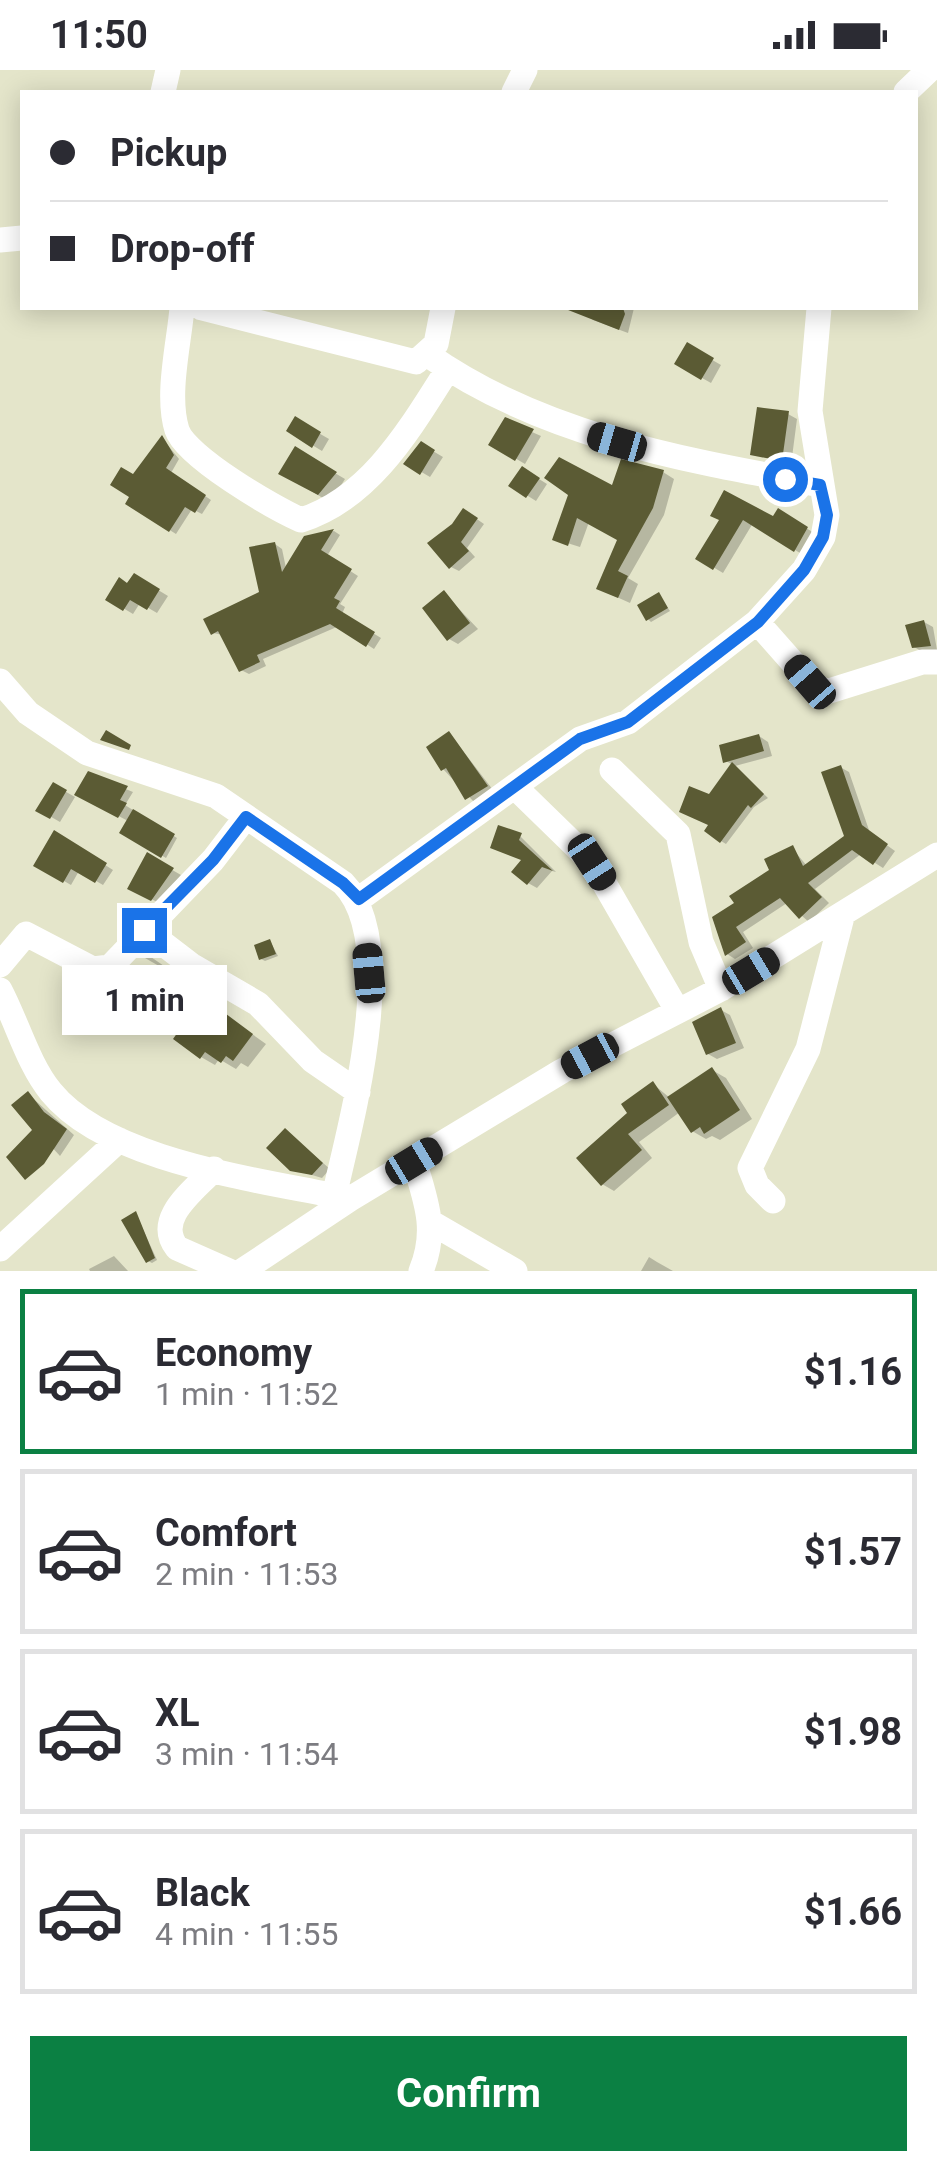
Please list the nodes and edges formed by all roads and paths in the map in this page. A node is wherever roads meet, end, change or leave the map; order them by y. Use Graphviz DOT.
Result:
graph roads {
  1 [pos="929,70"];
  2 [pos="908,90"];
  3 [pos="182,310"];
  4 [pos="209,310"];
  5 [pos="443,310"];
  6 [pos="819,310"];
  7 [pos="438,362"];
  8 [pos="820,485"];
  9 [pos="758,622"];
  10 [pos="937,662"];
  11 [pos="0,681"];
  12 [pos="612,770"];
  13 [pos="516,788"];
  14 [pos="246,817"];
  15 [pos="937,854"];
  16 [pos="359,899"];
  17 [pos="842,917"];
  18 [pos="144,930"];
  19 [pos="0,965"];
  20 [pos="721,989"];
  21 [pos="0,990"];
  22 [pos="677,1010"];
  23 [pos="358,1092"];
  24 [pos="120,1140"];
  25 [pos="414,1161"];
  26 [pos="214,1170"];
  27 [pos="342,1198"];
  28 [pos="773,1201"];
  29 [pos="432,1223"];
  30 [pos="0,1249"];
  31 [pos="229,1271"];
  32 [pos="242,1271"];
  33 [pos="421,1271"];
  34 [pos="515,1271"];
  1 -- 2 [label="street"];
  3 -- 7 [label="street"];
  4 -- 7 [label="street"];
  5 -- 7 [label="street"];
  6 -- 8 [label="street"];
  7 -- 8 [label="street"];
  8 -- 9 [label="street"];
  9 -- 10 [label="street"];
  9 -- 13 [label="street"];
  11 -- 14 [label="street"];
  12 -- 20 [label="street"];
  13 -- 16 [label="street"];
  13 -- 22 [label="street"];
  14 -- 16 [label="street"];
  14 -- 18 [label="street"];
  15 -- 17 [label="street"];
  16 -- 23 [label="street"];
  17 -- 20 [label="street"];
  17 -- 28 [label="street"];
  18 -- 19 [label="street"];
  18 -- 23 [label="street"];
  20 -- 22 [label="street"];
  21 -- 24 [label="street"];
  22 -- 25 [label="street"];
  23 -- 27 [label="street"];
  24 -- 26 [label="street"];
  24 -- 30 [label="street"];
  25 -- 27 [label="street"];
  25 -- 29 [label="street"];
  26 -- 27 [label="street"];
  26 -- 31 [label="street"];
  27 -- 32 [label="street"];
  29 -- 33 [label="street"];
  29 -- 34 [label="street"];
}
